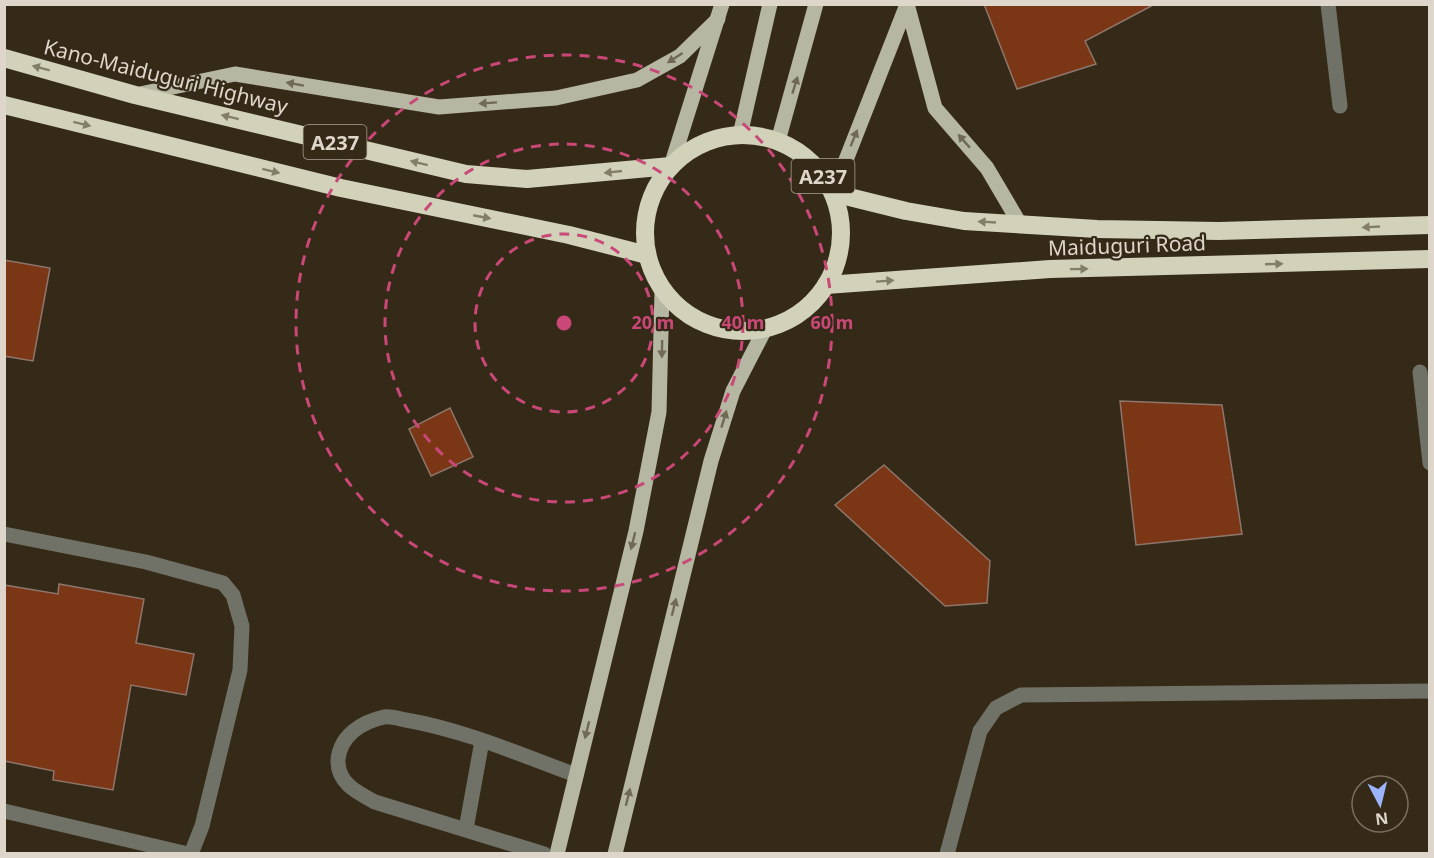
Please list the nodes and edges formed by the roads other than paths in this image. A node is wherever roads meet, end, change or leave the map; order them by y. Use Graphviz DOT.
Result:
graph roads {
  1 [pos="770,4"];
  2 [pos="816,4"];
  3 [pos="1328,4"];
  4 [pos="906,6"];
  5 [pos="720,12"];
  6 [pos="4,58"];
  7 [pos="135,95"];
  8 [pos="4,105"];
  9 [pos="1340,106"];
  10 [pos="740,135"];
  11 [pos="778,141"];
  12 [pos="671,166"];
  13 [pos="833,193"];
  14 [pos="1020,224"];
  15 [pos="1430,225"];
  16 [pos="646,255"];
  17 [pos="1430,259"];
  18 [pos="826,285"];
  19 [pos="662,290"];
  20 [pos="765,329"];
  21 [pos="1420,372"];
  22 [pos="1430,463"];
  23 [pos="4,534"];
  24 [pos="1430,691"];
  25 [pos="482,741"];
  26 [pos="576,775"];
  27 [pos="4,811"];
  28 [pos="466,829"];
  29 [pos="190,854"];
  30 [pos="544,854"];
  31 [pos="557,854"];
  32 [pos="615,854"];
  33 [pos="947,854"];
  1 -- 10 [label="main road"];
  11 -- 2 [label="main road, one-way"];
  3 -- 9 [label="street"];
  13 -- 4 [label="main road, one-way"];
  14 -- 4 [label="main road, one-way"];
  5 -- 7 [label="main road, one-way"];
  5 -- 12 [label="main road"];
  7 -- 6 [label="highway, Kano-Maiduguri Highway / A237, one-way"];
  12 -- 7 [label="highway, Kano-Maiduguri Highway / A237, one-way"];
  8 -- 16 [label="highway, A237, one-way"];
  10 -- 11 [label="highway, A237"];
  10 -- 12 [label="highway, A237"];
  11 -- 13 [label="highway, A237"];
  12 -- 16 [label="highway, A237"];
  14 -- 13 [label="highway, Maiduguri Road / A237, one-way"];
  13 -- 18 [label="highway, A237"];
  15 -- 14 [label="highway, Maiduguri Road / A237, one-way"];
  16 -- 19 [label="highway, A237"];
  18 -- 17 [label="highway, Maiduguri Road, one-way"];
  18 -- 20 [label="highway, A237"];
  19 -- 20 [label="highway, A237"];
  19 -- 26 [label="main road, one-way"];
  32 -- 20 [label="main road, one-way"];
  21 -- 22 [label="street"];
  23 -- 29 [label="street"];
  24 -- 33 [label="street"];
  25 -- 26 [label="street"];
  25 -- 28 [label="street"];
  25 -- 28 [label="street"];
  26 -- 31 [label="main road"];
  27 -- 29 [label="street"];
  28 -- 30 [label="street"];
}
